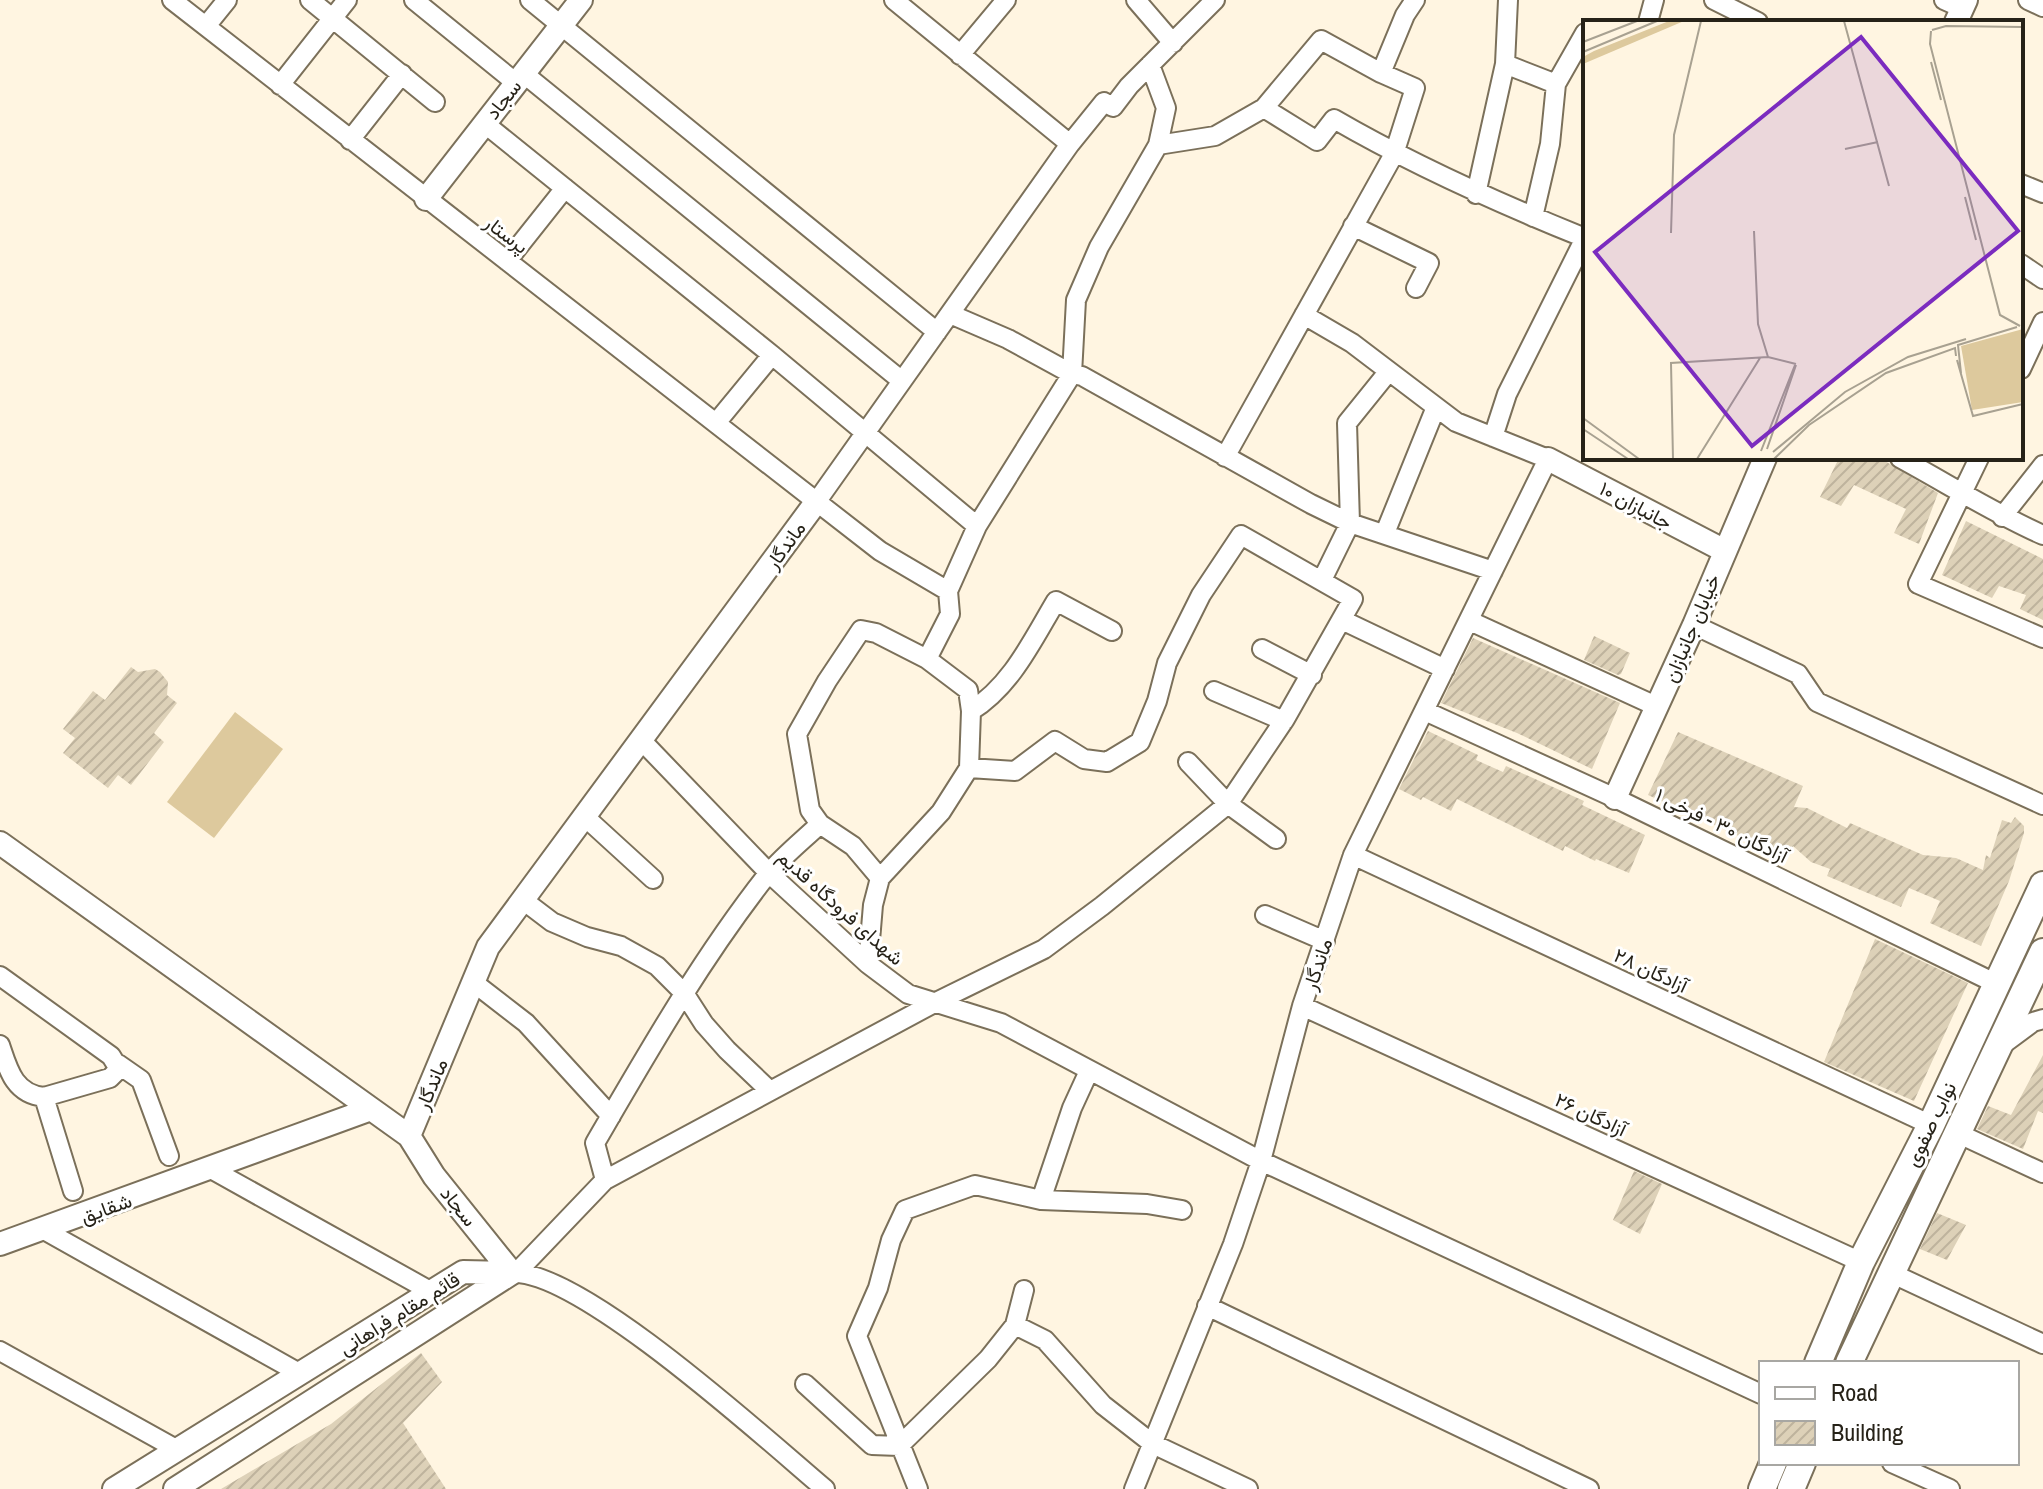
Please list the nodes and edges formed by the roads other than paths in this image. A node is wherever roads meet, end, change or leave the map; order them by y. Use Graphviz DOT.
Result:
graph roads {
  1 [pos="172,0"];
  2 [pos="227,0"];
  3 [pos="310,0"];
  4 [pos="347,0"];
  5 [pos="414,0"];
  6 [pos="530,0"];
  7 [pos="581,0"];
  8 [pos="894,0"];
  9 [pos="1006,0"];
  10 [pos="1136,0"];
  11 [pos="1215,0"];
  12 [pos="1415,0"];
  13 [pos="1508,0"];
  14 [pos="1654,0"];
  15 [pos="1714,0"];
  16 [pos="2028,0"];
  17 [pos="2043,7"];
  18 [pos="333,18"];
  19 [pos="1649,20"];
  20 [pos="1754,20"];
  21 [pos="560,24"];
  22 [pos="206,26"];
  23 [pos="1583,36"];
  24 [pos="1173,43"];
  25 [pos="960,55"];
  26 [pos="1505,64"];
  27 [pos="1150,65"];
  28 [pos="1381,73"];
  29 [pos="402,74"];
  30 [pos="519,78"];
  31 [pos="1556,84"];
  32 [pos="280,85"];
  33 [pos="435,102"];
  34 [pos="1264,108"];
  35 [pos="484,123"];
  36 [pos="350,140"];
  37 [pos="1070,144"];
  38 [pos="1158,145"];
  39 [pos="1394,154"];
  40 [pos="2023,185"];
  41 [pos="565,188"];
  42 [pos="2043,193"];
  43 [pos="1476,194"];
  44 [pos="426,199"];
  45 [pos="1533,217"];
  46 [pos="1353,226"];
  47 [pos="1583,237"];
  48 [pos="1583,242"];
  49 [pos="507,261"];
  50 [pos="2023,265"];
  51 [pos="2043,279"];
  52 [pos="1416,288"];
  53 [pos="950,314"];
  54 [pos="1304,315"];
  55 [pos="2043,322"];
  56 [pos="937,332"];
  57 [pos="772,355"];
  58 [pos="2023,365"];
  59 [pos="1389,371"];
  60 [pos="1072,374"];
  61 [pos="902,381"];
  62 [pos="1436,407"];
  63 [pos="716,423"];
  64 [pos="866,433"];
  65 [pos="1493,437"];
  66 [pos="1225,457"];
  67 [pos="1548,459"];
  68 [pos="1764,460"];
  69 [pos="1904,460"];
  70 [pos="1978,460"];
  71 [pos="2043,465"];
  72 [pos="1963,492"];
  73 [pos="817,501"];
  74 [pos="2002,517"];
  75 [pos="1350,523"];
  76 [pos="977,526"];
  77 [pos="1385,533"];
  78 [pos="2043,535"];
  79 [pos="1725,551"];
  80 [pos="1493,571"];
  81 [pos="1322,580"];
  82 [pos="948,591"];
  83 [pos="1342,620"];
  84 [pos="1470,621"];
  85 [pos="1694,625"];
  86 [pos="1112,631"];
  87 [pos="2043,638"];
  88 [pos="1262,649"];
  89 [pos="927,659"];
  90 [pos="1445,669"];
  91 [pos="1312,675"];
  92 [pos="1214,691"];
  93 [pos="1658,707"];
  94 [pos="971,711"];
  95 [pos="1425,711"];
  96 [pos="1284,721"];
  97 [pos="642,741"];
  98 [pos="1188,762"];
  99 [pos="969,768"];
  100 [pos="1615,798"];
  101 [pos="1228,804"];
  102 [pos="2043,805"];
  103 [pos="584,816"];
  104 [pos="820,824"];
  105 [pos="1276,839"];
  106 [pos="0,843"];
  107 [pos="1353,855"];
  108 [pos="769,873"];
  109 [pos="880,878"];
  110 [pos="653,879"];
  111 [pos="2043,885"];
  112 [pos="523,900"];
  113 [pos="1265,915"];
  114 [pos="1325,941"];
  115 [pos="2041,963"];
  116 [pos="868,964"];
  117 [pos="0,976"];
  118 [pos="473,982"];
  119 [pos="1997,984"];
  120 [pos="684,993"];
  121 [pos="936,1002"];
  122 [pos="1302,1006"];
  123 [pos="2043,1019"];
  124 [pos="0,1045"];
  125 [pos="1997,1050"];
  126 [pos="118,1064"];
  127 [pos="1089,1071"];
  128 [pos="5,1078"];
  129 [pos="770,1091"];
  130 [pos="44,1097"];
  131 [pos="371,1109"];
  132 [pos="611,1116"];
  133 [pos="1931,1125"];
  134 [pos="1957,1133"];
  135 [pos="409,1136"];
  136 [pos="169,1156"];
  137 [pos="1261,1161"];
  138 [pos="211,1169"];
  139 [pos="2043,1173"];
  140 [pos="605,1180"];
  141 [pos="73,1191"];
  142 [pos="1041,1200"];
  143 [pos="1182,1210"];
  144 [pos="44,1230"];
  145 [pos="0,1244"];
  146 [pos="1861,1262"];
  147 [pos="515,1273"];
  148 [pos="1891,1273"];
  149 [pos="1024,1290"];
  150 [pos="432,1292"];
  151 [pos="1207,1306"];
  152 [pos="1015,1325"];
  153 [pos="2043,1344"];
  154 [pos="0,1351"];
  155 [pos="1819,1361"];
  156 [pos="1850,1361"];
  157 [pos="301,1374"];
  158 [pos="805,1384"];
  159 [pos="1759,1393"];
  160 [pos="1153,1444"];
  161 [pos="899,1446"];
  162 [pos="178,1450"];
  163 [pos="1772,1465"];
  164 [pos="1801,1465"];
  165 [pos="1896,1465"];
  166 [pos="143,1481"];
  167 [pos="114,1489"];
  168 [pos="175,1489"];
  169 [pos="825,1489"];
  170 [pos="918,1489"];
  171 [pos="1134,1489"];
  172 [pos="1248,1489"];
  173 [pos="1589,1489"];
  174 [pos="1762,1489"];
  175 [pos="1791,1489"];
  176 [pos="1950,1489"];
  1 -- 22 [label="street, پرستار"];
  2 -- 22 [label="street"];
  3 -- 18 [label="street"];
  4 -- 18 [label="street"];
  5 -- 30 [label="street"];
  6 -- 21 [label="street"];
  7 -- 21 [label="street, سجاد"];
  8 -- 25 [label="street"];
  9 -- 25 [label="street"];
  10 -- 24 [label="street"];
  11 -- 24 [label="street, ماندگار"];
  12 -- 28 [label="street"];
  13 -- 26 [label="street"];
  14 -- 19 [label="street"];
  15 -- 20 [label="street"];
  16 -- 17 [label="street"];
  18 -- 29 [label="street"];
  18 -- 32 [label="street"];
  21 -- 30 [label="street, سجاد"];
  21 -- 56 [label="street"];
  22 -- 32 [label="street, پرستار"];
  23 -- 31 [label="street"];
  24 -- 27 [label="street, ماندگار"];
  25 -- 37 [label="street"];
  26 -- 31 [label="street"];
  26 -- 43 [label="street"];
  27 -- 37 [label="street, ماندگار"];
  27 -- 38 [label="street"];
  28 -- 34 [label="street"];
  28 -- 39 [label="street"];
  29 -- 33 [label="street"];
  29 -- 36 [label="street"];
  30 -- 35 [label="street, سجاد"];
  30 -- 61 [label="street"];
  31 -- 45 [label="street"];
  32 -- 36 [label="street, پرستار"];
  34 -- 38 [label="street"];
  34 -- 39 [label="street"];
  35 -- 41 [label="street"];
  35 -- 44 [label="street, سجاد"];
  36 -- 44 [label="street, پرستار"];
  37 -- 53 [label="street, ماندگار"];
  38 -- 60 [label="street"];
  39 -- 43 [label="street"];
  39 -- 46 [label="street"];
  40 -- 42 [label="street"];
  41 -- 49 [label="street"];
  41 -- 57 [label="street"];
  43 -- 45 [label="street"];
  44 -- 49 [label="street, پرستار"];
  45 -- 47 [label="street"];
  46 -- 52 [label="street"];
  46 -- 54 [label="street"];
  48 -- 65 [label="street"];
  49 -- 63 [label="street, پرستار"];
  50 -- 51 [label="street"];
  53 -- 56 [label="street, ماندگار"];
  53 -- 60 [label="street"];
  54 -- 59 [label="street"];
  54 -- 66 [label="street"];
  55 -- 58 [label="street"];
  56 -- 61 [label="street, ماندگار"];
  57 -- 63 [label="street"];
  57 -- 64 [label="street"];
  59 -- 62 [label="street"];
  59 -- 75 [label="street"];
  60 -- 66 [label="street"];
  60 -- 76 [label="street"];
  61 -- 64 [label="street, ماندگار"];
  62 -- 65 [label="street"];
  62 -- 77 [label="street"];
  63 -- 73 [label="street, پرستار"];
  64 -- 73 [label="street, ماندگار"];
  64 -- 76 [label="street"];
  65 -- 67 [label="street"];
  66 -- 75 [label="street"];
  67 -- 79 [label="street, جانبازان ۱۰"];
  67 -- 80 [label="street, ماندگار"];
  68 -- 79 [label="street, خیابان جانبازان"];
  69 -- 72 [label="street"];
  70 -- 72 [label="street"];
  71 -- 74 [label="street"];
  72 -- 74 [label="street"];
  72 -- 87 [label="street"];
  73 -- 82 [label="street, پرستار"];
  73 -- 97 [label="street, ماندگار"];
  74 -- 78 [label="street"];
  75 -- 77 [label="street"];
  75 -- 81 [label="street"];
  76 -- 82 [label="street"];
  77 -- 80 [label="street"];
  79 -- 85 [label="street, خیابان جانبازان"];
  80 -- 84 [label="street, ماندگار"];
  81 -- 83 [label="street"];
  81 -- 99 [label="street"];
  82 -- 89 [label="street"];
  83 -- 90 [label="street"];
  83 -- 91 [label="street"];
  84 -- 90 [label="street, ماندگار"];
  84 -- 93 [label="street"];
  85 -- 93 [label="street, خیابان جانبازان"];
  85 -- 102 [label="street"];
  86 -- 94 [label="street"];
  88 -- 91 [label="street"];
  89 -- 94 [label="street"];
  89 -- 104 [label="street"];
  90 -- 95 [label="street, ماندگار"];
  91 -- 96 [label="street"];
  92 -- 96 [label="street"];
  93 -- 100 [label="street, خیابان جانبازان"];
  94 -- 99 [label="street"];
  95 -- 100 [label="street, آزادگان ۳۰ - فرخی ۱"];
  95 -- 107 [label="street, ماندگار"];
  96 -- 101 [label="street"];
  97 -- 103 [label="street, ماندگار"];
  97 -- 108 [label="street, شهدای فرودگاه قدیم"];
  98 -- 101 [label="street"];
  99 -- 109 [label="street"];
  100 -- 119 [label="street, آزادگان ۳۰ - فرخی ۱"];
  101 -- 105 [label="street"];
  101 -- 121 [label="street"];
  103 -- 110 [label="street"];
  103 -- 112 [label="street, ماندگار"];
  104 -- 108 [label="street"];
  104 -- 109 [label="street"];
  106 -- 131 [label="street"];
  107 -- 114 [label="street, ماندگار"];
  107 -- 133 [label="street, آزادگان ۲۸"];
  108 -- 116 [label="street, شهدای فرودگاه قدیم"];
  108 -- 120 [label="street"];
  109 -- 116 [label="street"];
  111 -- 119 [label="main road, نواب صفوی"];
  112 -- 118 [label="street, ماندگار"];
  112 -- 120 [label="street"];
  113 -- 114 [label="street"];
  114 -- 122 [label="street, ماندگار"];
  115 -- 125 [label="main road, نواب صفوی"];
  116 -- 121 [label="street, شهدای فرودگاه قدیم"];
  117 -- 126 [label="street"];
  118 -- 132 [label="street"];
  118 -- 135 [label="street, ماندگار"];
  119 -- 133 [label="main road, نواب صفوی"];
  120 -- 129 [label="street"];
  120 -- 132 [label="street"];
  121 -- 127 [label="street, شهدای فرودگاه قدیم"];
  121 -- 129 [label="street"];
  122 -- 137 [label="street, ماندگار"];
  122 -- 146 [label="street, آزادگان ۲۶"];
  123 -- 125 [label="street"];
  124 -- 128 [label="street"];
  125 -- 134 [label="main road, نواب صفوی"];
  126 -- 130 [label="street"];
  126 -- 136 [label="street"];
  127 -- 137 [label="street, شهدای فرودگاه قدیم"];
  127 -- 142 [label="street"];
  128 -- 130 [label="street"];
  129 -- 140 [label="street"];
  130 -- 141 [label="street"];
  131 -- 135 [label="street"];
  131 -- 138 [label="street, شقایق"];
  132 -- 140 [label="street"];
  133 -- 146 [label="main road, نواب صفوی"];
  134 -- 139 [label="street"];
  134 -- 148 [label="main road, نواب صفوی"];
  135 -- 147 [label="street, سجاد"];
  137 -- 151 [label="street, ماندگار"];
  137 -- 159 [label="street, شهدای فرودگاه قدیم"];
  138 -- 144 [label="street, شقایق"];
  138 -- 150 [label="street"];
  140 -- 147 [label="street"];
  142 -- 143 [label="street"];
  142 -- 161 [label="street"];
  144 -- 145 [label="street, شقایق"];
  144 -- 157 [label="street"];
  146 -- 155 [label="main road, نواب صفوی"];
  147 -- 150 [label="street, قائم مقام فراهانی"];
  147 -- 168 [label="street, قائم مقام فراهانی"];
  147 -- 169 [label="street"];
  148 -- 153 [label="street"];
  148 -- 156 [label="main road, نواب صفوی"];
  149 -- 152 [label="street"];
  150 -- 157 [label="street, قائم مقام فراهانی"];
  151 -- 160 [label="street, ماندگار"];
  151 -- 173 [label="street"];
  152 -- 160 [label="street"];
  152 -- 161 [label="street"];
  154 -- 162 [label="street"];
  157 -- 162 [label="street, قائم مقام فراهانی"];
  158 -- 161 [label="street"];
  160 -- 171 [label="street, ماندگار"];
  160 -- 172 [label="street"];
  161 -- 170 [label="street"];
  162 -- 166 [label="street, قائم مقام فراهانی"];
  163 -- 174 [label="main road"];
  164 -- 175 [label="main road"];
  165 -- 176 [label="street"];
  166 -- 167 [label="street, قائم مقام فراهانی"];
}
